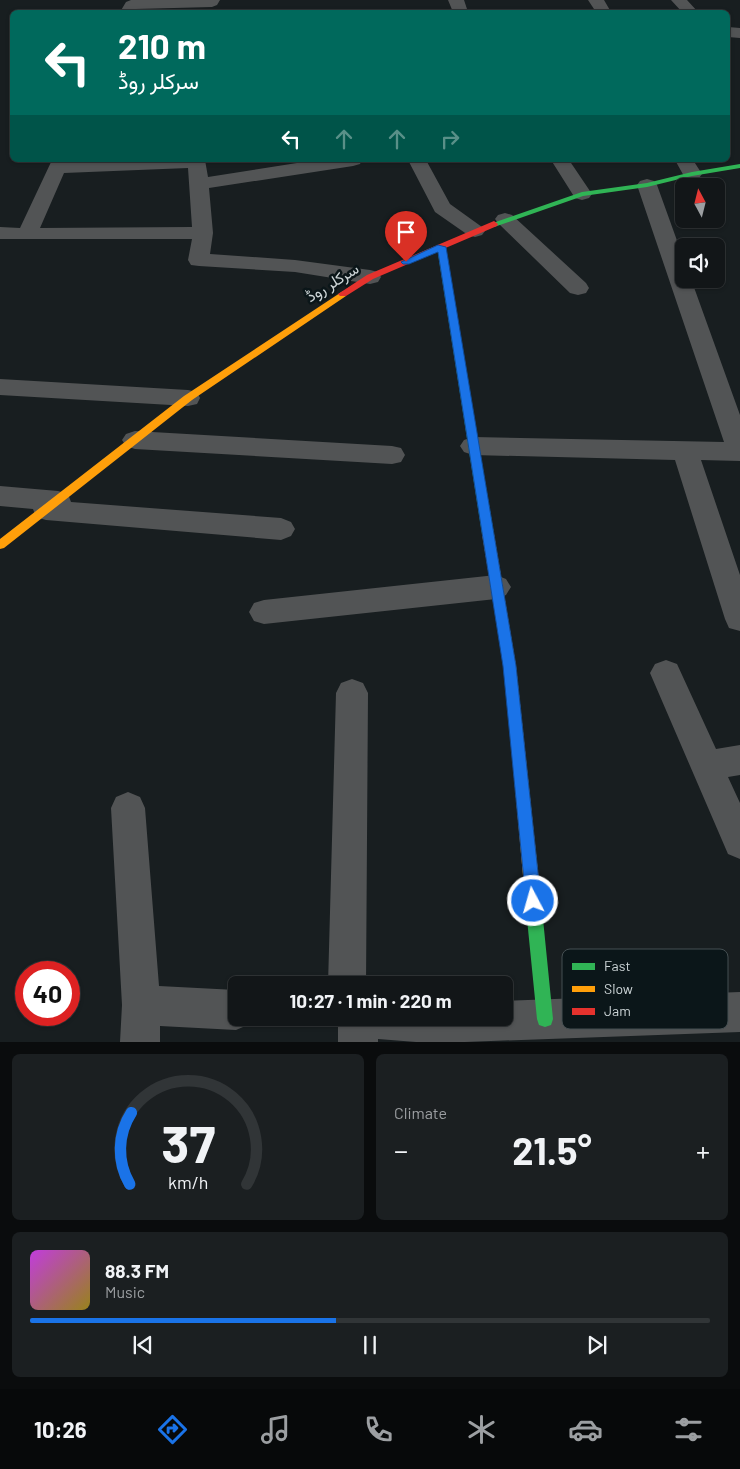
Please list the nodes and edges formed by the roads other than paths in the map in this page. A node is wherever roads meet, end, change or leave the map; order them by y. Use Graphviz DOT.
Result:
graph roads {
  1 [pos="212,0"];
  2 [pos="679,0"];
  3 [pos="128,10"];
  4 [pos="688,10"];
  5 [pos="326,162"];
  6 [pos="417,162"];
  7 [pos="561,162"];
  8 [pos="59,164"];
  9 [pos="286,165"];
  10 [pos="740,166"];
  11 [pos="688,167"];
  12 [pos="199,184"];
  13 [pos="647,185"];
  14 [pos="582,194"];
  15 [pos="505,219"];
  16 [pos="475,231"];
  17 [pos="0,233"];
  18 [pos="203,233"];
  19 [pos="27,234"];
  20 [pos="441,247"];
  21 [pos="370,277"];
  22 [pos="578,288"];
  23 [pos="729,386"];
  24 [pos="0,387"];
  25 [pos="188,398"];
  26 [pos="135,440"];
  27 [pos="473,446"];
  28 [pos="685,450"];
  29 [pos="740,451"];
  30 [pos="392,455"];
  31 [pos="0,496"];
  32 [pos="52,505"];
  33 [pos="281,529"];
  34 [pos="0,546"];
  35 [pos="496,587"];
  36 [pos="264,612"];
  37 [pos="740,619"];
  38 [pos="666,673"];
  39 [pos="352,693"];
  40 [pos="740,760"];
  41 [pos="707,765"];
  42 [pos="128,808"];
  43 [pos="740,842"];
  44 [pos="347,976"];
  45 [pos="228,1011"];
  46 [pos="562,1018"];
  47 [pos="545,1019"];
  48 [pos="140,1023"];
  49 [pos="357,1026"];
  50 [pos="439,1026"];
  51 [pos="453,1032"];
  52 [pos="358,1042"];
  1 -- 3 [label="street"];
  2 -- 4 [label="street"];
  5 -- 9 [label="street"];
  6 -- 16 [label="street"];
  7 -- 14 [label="street"];
  8 -- 12 [label="street"];
  8 -- 19 [label="street"];
  9 -- 12 [label="street"];
  10 -- 11 [label="main road, سرکلر روڈ"];
  11 -- 13 [label="main road, سرکلر روڈ"];
  12 -- 18 [label="street"];
  13 -- 14 [label="main road, سرکلر روڈ"];
  13 -- 23 [label="street"];
  14 -- 15 [label="main road, سرکلر روڈ"];
  15 -- 16 [label="main road, سرکلر روڈ"];
  15 -- 22 [label="street"];
  16 -- 20 [label="main road, سرکلر روڈ"];
  17 -- 19 [label="street"];
  18 -- 19 [label="street"];
  18 -- 21 [label="street"];
  20 -- 21 [label="main road, سرکلر روڈ"];
  20 -- 27 [label="main road"];
  21 -- 25 [label="main road, سرکلر روڈ"];
  23 -- 29 [label="street"];
  24 -- 25 [label="street"];
  25 -- 26 [label="main road, سرکلر روڈ"];
  26 -- 30 [label="street"];
  26 -- 32 [label="main road, سرکلر روڈ"];
  27 -- 28 [label="street"];
  27 -- 35 [label="main road"];
  28 -- 29 [label="street"];
  28 -- 37 [label="street"];
  31 -- 32 [label="street"];
  32 -- 33 [label="street"];
  32 -- 34 [label="main road, سرکلر روڈ"];
  35 -- 36 [label="street"];
  35 -- 47 [label="main road"];
  38 -- 41 [label="street"];
  39 -- 44 [label="street"];
  40 -- 41 [label="street"];
  41 -- 43 [label="street"];
  42 -- 48 [label="street"];
  45 -- 48 [label="street"];
  46 -- 47 [label="street"];
  47 -- 51 [label="street"];
  49 -- 52 [label="street"];
  50 -- 51 [label="street"];
}
